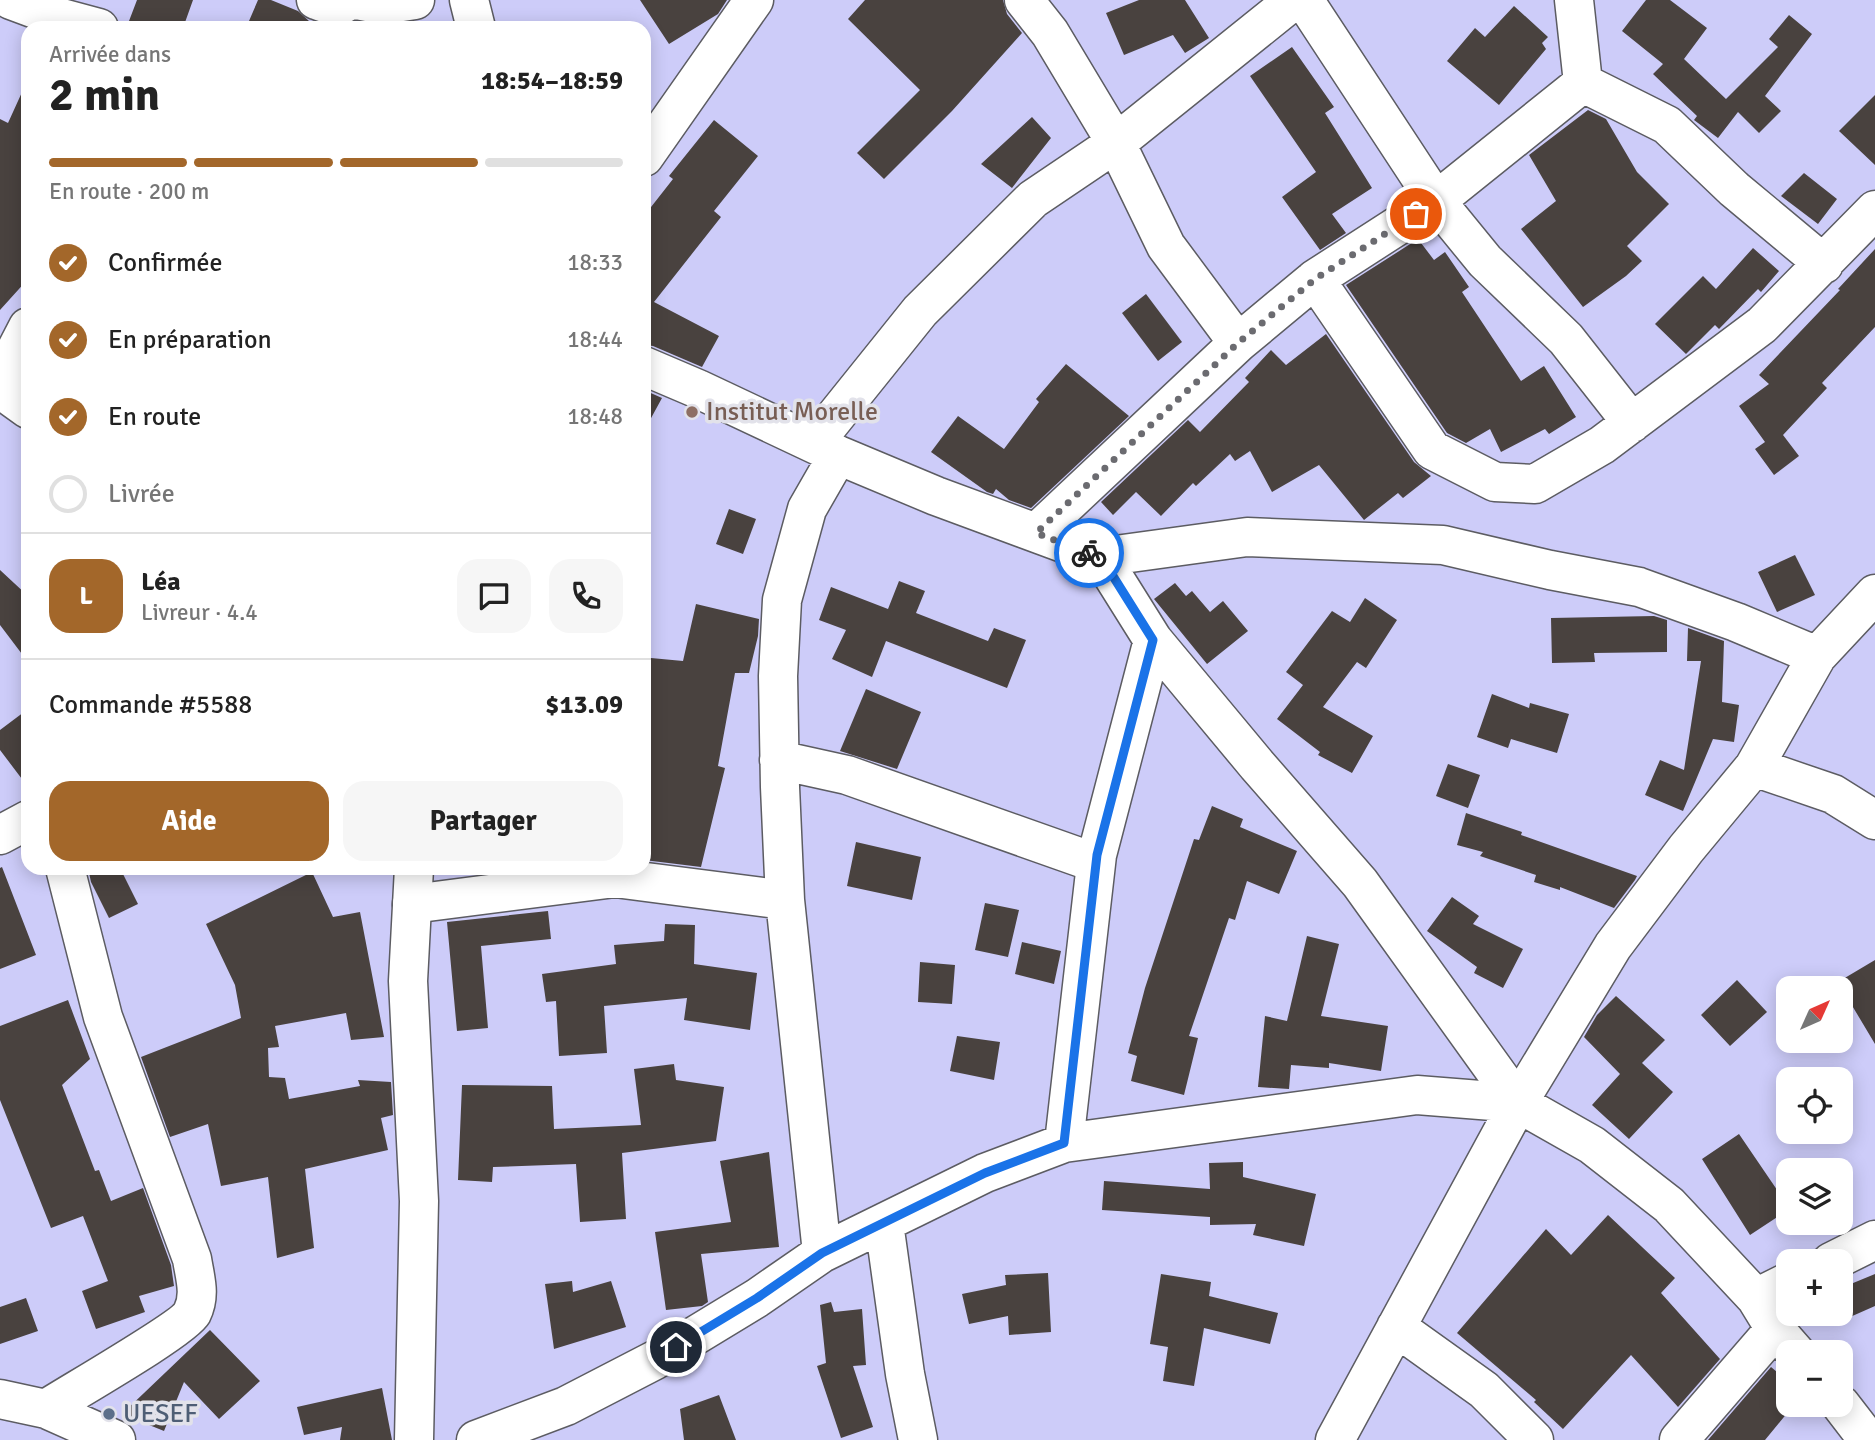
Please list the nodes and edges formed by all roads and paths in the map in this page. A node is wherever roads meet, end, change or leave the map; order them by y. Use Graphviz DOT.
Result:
graph roads {
  1 [pos="11,0"];
  2 [pos="316,0"];
  3 [pos="349,0"];
  4 [pos="356,0"];
  5 [pos="415,0"];
  6 [pos="469,0"];
  7 [pos="754,0"];
  8 [pos="1024,0"];
  9 [pos="1294,0"];
  10 [pos="1304,0"];
  11 [pos="1574,0"];
  12 [pos="73,21"];
  13 [pos="474,21"];
  14 [pos="1583,83"];
  15 [pos="1116,144"];
  16 [pos="651,147"];
  17 [pos="1436,201"];
  18 [pos="1875,210"];
  19 [pos="1824,264"];
  20 [pos="1315,279"];
  21 [pos="21,340"];
  22 [pos="1238,343"];
  23 [pos="651,369"];
  24 [pos="0,381"];
  25 [pos="0,389"];
  26 [pos="21,404"];
  27 [pos="1632,423"];
  28 [pos="826,449"];
  29 [pos="1036,533"];
  30 [pos="1101,557"];
  31 [pos="1875,594"];
  32 [pos="1153,640"];
  33 [pos="1817,656"];
  34 [pos="779,760"];
  35 [pos="1754,767"];
  36 [pos="1875,820"];
  37 [pos="21,824"];
  38 [pos="0,835"];
  39 [pos="1096,863"];
  40 [pos="67,875"];
  41 [pos="413,886"];
  42 [pos="785,900"];
  43 [pos="1518,1103"];
  44 [pos="1064,1143"];
  45 [pos="884,1223"];
  46 [pos="1875,1240"];
  47 [pos="1853,1251"];
  48 [pos="822,1253"];
  49 [pos="1776,1313"];
  50 [pos="1776,1320"];
  51 [pos="1396,1327"];
  52 [pos="0,1399"];
  53 [pos="46,1409"];
  54 [pos="1850,1417"];
  55 [pos="116,1440"];
  56 [pos="414,1440"];
  57 [pos="476,1440"];
  58 [pos="918,1440"];
  59 [pos="1335,1440"];
  60 [pos="1534,1440"];
  61 [pos="1679,1440"];
  62 [pos="1868,1440"];
  1 -- 12 [label="street"];
  2 -- 3 [label="street"];
  4 -- 5 [label="street"];
  6 -- 13 [label="street"];
  7 -- 16 [label="street"];
  8 -- 15 [label="street"];
  9 -- 15 [label="street"];
  10 -- 17 [label="street"];
  11 -- 14 [label="street"];
  14 -- 17 [label="street"];
  14 -- 19 [label="street"];
  15 -- 22 [label="street"];
  15 -- 28 [label="street"];
  17 -- 20 [label="street"];
  17 -- 27 [label="street"];
  18 -- 19 [label="street"];
  19 -- 27 [label="street"];
  20 -- 22 [label="street"];
  20 -- 27 [label="street"];
  21 -- 24 [label="street"];
  22 -- 29 [label="street"];
  23 -- 28 [label="street"];
  25 -- 26 [label="street"];
  28 -- 29 [label="street"];
  28 -- 34 [label="street"];
  29 -- 30 [label="street"];
  30 -- 32 [label="street"];
  30 -- 33 [label="street"];
  31 -- 33 [label="street"];
  32 -- 39 [label="street"];
  32 -- 43 [label="street"];
  33 -- 35 [label="street"];
  34 -- 39 [label="street"];
  34 -- 42 [label="street"];
  35 -- 36 [label="street"];
  35 -- 43 [label="street"];
  37 -- 38 [label="street"];
  39 -- 44 [label="street"];
  40 -- 53 [label="street"];
  41 -- 42 [label="street"];
  41 -- 56 [label="street"];
  42 -- 48 [label="street"];
  43 -- 44 [label="street"];
  43 -- 49 [label="street"];
  43 -- 51 [label="street"];
  44 -- 45 [label="street"];
  45 -- 48 [label="street"];
  45 -- 58 [label="street"];
  46 -- 47 [label="street"];
  48 -- 57 [label="street"];
  50 -- 61 [label="street"];
  51 -- 59 [label="street"];
  51 -- 60 [label="street"];
  52 -- 53 [label="street"];
  53 -- 55 [label="street"];
  54 -- 62 [label="street"];
}
